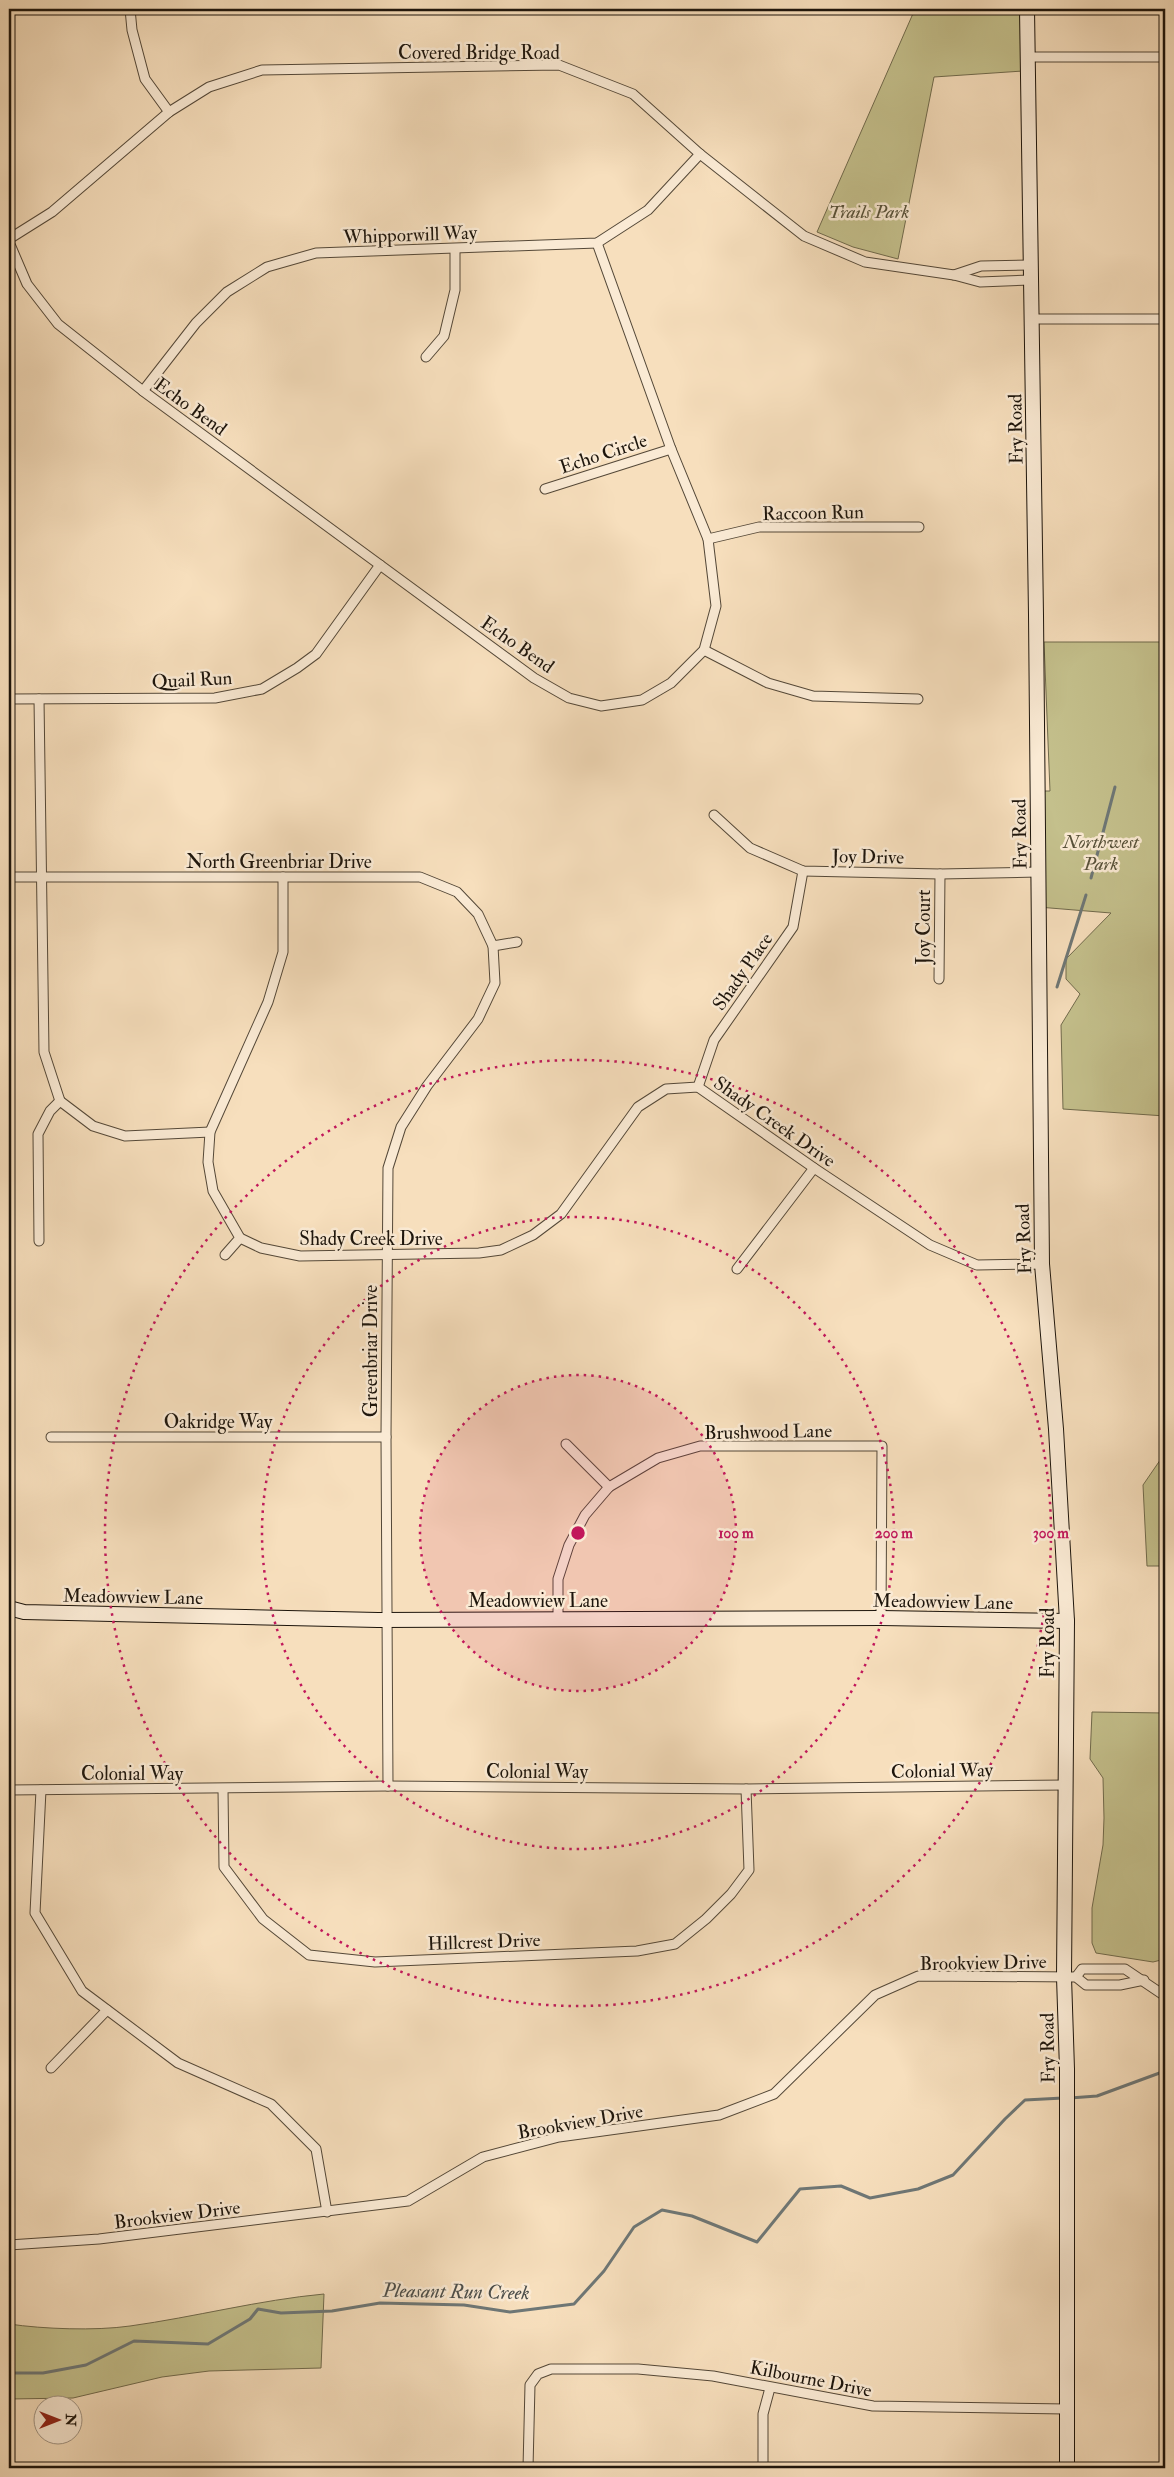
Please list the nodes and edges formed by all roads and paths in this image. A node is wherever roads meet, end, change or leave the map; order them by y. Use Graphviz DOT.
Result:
graph roads {
  1 [pos="130,9"];
  2 [pos="1027,9"];
  3 [pos="1028,57"];
  4 [pos="1165,58"];
  5 [pos="169,112"];
  6 [pos="700,154"];
  7 [pos="9,240"];
  8 [pos="597,242"];
  9 [pos="455,249"];
  10 [pos="1030,264"];
  11 [pos="954,275"];
  12 [pos="1030,280"];
  13 [pos="1032,319"];
  14 [pos="1165,319"];
  15 [pos="426,357"];
  16 [pos="143,392"];
  17 [pos="671,449"];
  18 [pos="545,488"];
  19 [pos="919,527"];
  20 [pos="708,539"];
  21 [pos="380,564"];
  22 [pos="704,650"];
  23 [pos="9,699"];
  24 [pos="39,699"];
  25 [pos="918,699"];
  26 [pos="714,815"];
  27 [pos="803,871"];
  28 [pos="1038,872"];
  29 [pos="940,874"];
  30 [pos="9,877"];
  31 [pos="42,877"];
  32 [pos="283,877"];
  33 [pos="517,942"];
  34 [pos="493,946"];
  35 [pos="939,980"];
  36 [pos="698,1087"];
  37 [pos="60,1101"];
  38 [pos="210,1132"];
  39 [pos="814,1168"];
  40 [pos="240,1238"];
  41 [pos="40,1241"];
  42 [pos="225,1255"];
  43 [pos="386,1256"];
  44 [pos="1042,1264"];
  45 [pos="737,1269"];
  46 [pos="51,1437"];
  47 [pos="386,1437"];
  48 [pos="566,1444"];
  49 [pos="610,1486"];
  50 [pos="9,1608"];
  51 [pos="882,1618"];
  52 [pos="558,1619"];
  53 [pos="387,1620"];
  54 [pos="1067,1621"];
  55 [pos="1065,1785"];
  56 [pos="388,1786"];
  57 [pos="224,1789"];
  58 [pos="746,1789"];
  59 [pos="9,1790"];
  60 [pos="40,1790"];
  61 [pos="1070,1977"];
  62 [pos="1144,1980"];
  63 [pos="1165,1996"];
  64 [pos="108,2010"];
  65 [pos="51,2068"];
  66 [pos="327,2212"];
  67 [pos="9,2244"];
  68 [pos="770,2388"];
  69 [pos="1066,2409"];
  70 [pos="528,2468"];
  71 [pos="763,2468"];
  72 [pos="1066,2468"];
  1 -- 5 [label="street"];
  2 -- 3 [label="street, Fry Road"];
  3 -- 4 [label="street"];
  3 -- 10 [label="street, Fry Road"];
  5 -- 6 [label="street, Covered Bridge Road"];
  5 -- 7 [label="street, Covered Bridge Road"];
  6 -- 8 [label="street, Whipporwill Way"];
  6 -- 11 [label="street, Covered Bridge Road"];
  7 -- 16 [label="street, Echo Bend"];
  8 -- 9 [label="street, Whipporwill Way"];
  8 -- 17 [label="street"];
  9 -- 15 [label="street"];
  9 -- 16 [label="street, Whipporwill Way"];
  10 -- 11 [label="street"];
  10 -- 12 [label="street, Fry Road"];
  11 -- 12 [label="street, Covered Bridge Road"];
  12 -- 13 [label="street, Fry Road"];
  13 -- 14 [label="street"];
  13 -- 28 [label="street, Fry Road"];
  16 -- 21 [label="street, Echo Bend"];
  17 -- 18 [label="street, Echo Circle"];
  17 -- 20 [label="street"];
  19 -- 20 [label="street, Raccoon Run"];
  20 -- 22 [label="street"];
  21 -- 22 [label="street, Echo Bend"];
  21 -- 24 [label="street, Quail Run"];
  22 -- 25 [label="street"];
  23 -- 24 [label="street, Quail Run"];
  24 -- 31 [label="street"];
  26 -- 27 [label="street, Joy Drive"];
  27 -- 29 [label="street, Joy Drive"];
  27 -- 36 [label="street, Shady Place"];
  28 -- 29 [label="street, Joy Drive"];
  28 -- 44 [label="street, Fry Road"];
  29 -- 35 [label="street, Joy Court"];
  30 -- 31 [label="street, North Greenbriar Drive"];
  31 -- 32 [label="street, North Greenbriar Drive"];
  31 -- 37 [label="street"];
  32 -- 34 [label="street, North Greenbriar Drive"];
  32 -- 38 [label="street"];
  33 -- 34 [label="street"];
  34 -- 43 [label="street, Greenbriar Drive"];
  36 -- 39 [label="street, Shady Creek Drive"];
  36 -- 43 [label="street, Shady Creek Drive"];
  37 -- 38 [label="street"];
  37 -- 41 [label="street"];
  38 -- 40 [label="street"];
  39 -- 44 [label="street, Shady Creek Drive"];
  39 -- 45 [label="street"];
  40 -- 42 [label="street"];
  40 -- 43 [label="street, Shady Creek Drive"];
  43 -- 47 [label="street, Greenbriar Drive"];
  44 -- 54 [label="street, Fry Road"];
  46 -- 47 [label="street, Oakridge Way"];
  47 -- 53 [label="street, Greenbriar Drive"];
  48 -- 49 [label="street"];
  49 -- 51 [label="street, Brushwood Lane"];
  49 -- 52 [label="street, Brushwood Lane"];
  50 -- 53 [label="street, Meadowview Lane"];
  51 -- 52 [label="street, Meadowview Lane"];
  51 -- 54 [label="street, Meadowview Lane"];
  52 -- 53 [label="street, Meadowview Lane"];
  53 -- 56 [label="street, Greenbriar Drive"];
  54 -- 55 [label="street, Fry Road"];
  55 -- 58 [label="street, Colonial Way"];
  55 -- 61 [label="street, Fry Road"];
  56 -- 57 [label="street, Colonial Way"];
  56 -- 58 [label="street, Colonial Way"];
  57 -- 58 [label="street, Hillcrest Drive"];
  57 -- 60 [label="street, Colonial Way"];
  59 -- 60 [label="street, Colonial Way"];
  60 -- 64 [label="street"];
  61 -- 62 [label="street"];
  61 -- 62 [label="street"];
  61 -- 66 [label="street, Brookview Drive"];
  61 -- 69 [label="street, Fry Road"];
  62 -- 63 [label="street"];
  64 -- 65 [label="street"];
  64 -- 66 [label="street"];
  66 -- 67 [label="street, Brookview Drive"];
  68 -- 69 [label="street, Kilbourne Drive"];
  68 -- 70 [label="street, Kilbourne Drive"];
  68 -- 71 [label="street"];
  69 -- 72 [label="street, Fry Road"];
}
